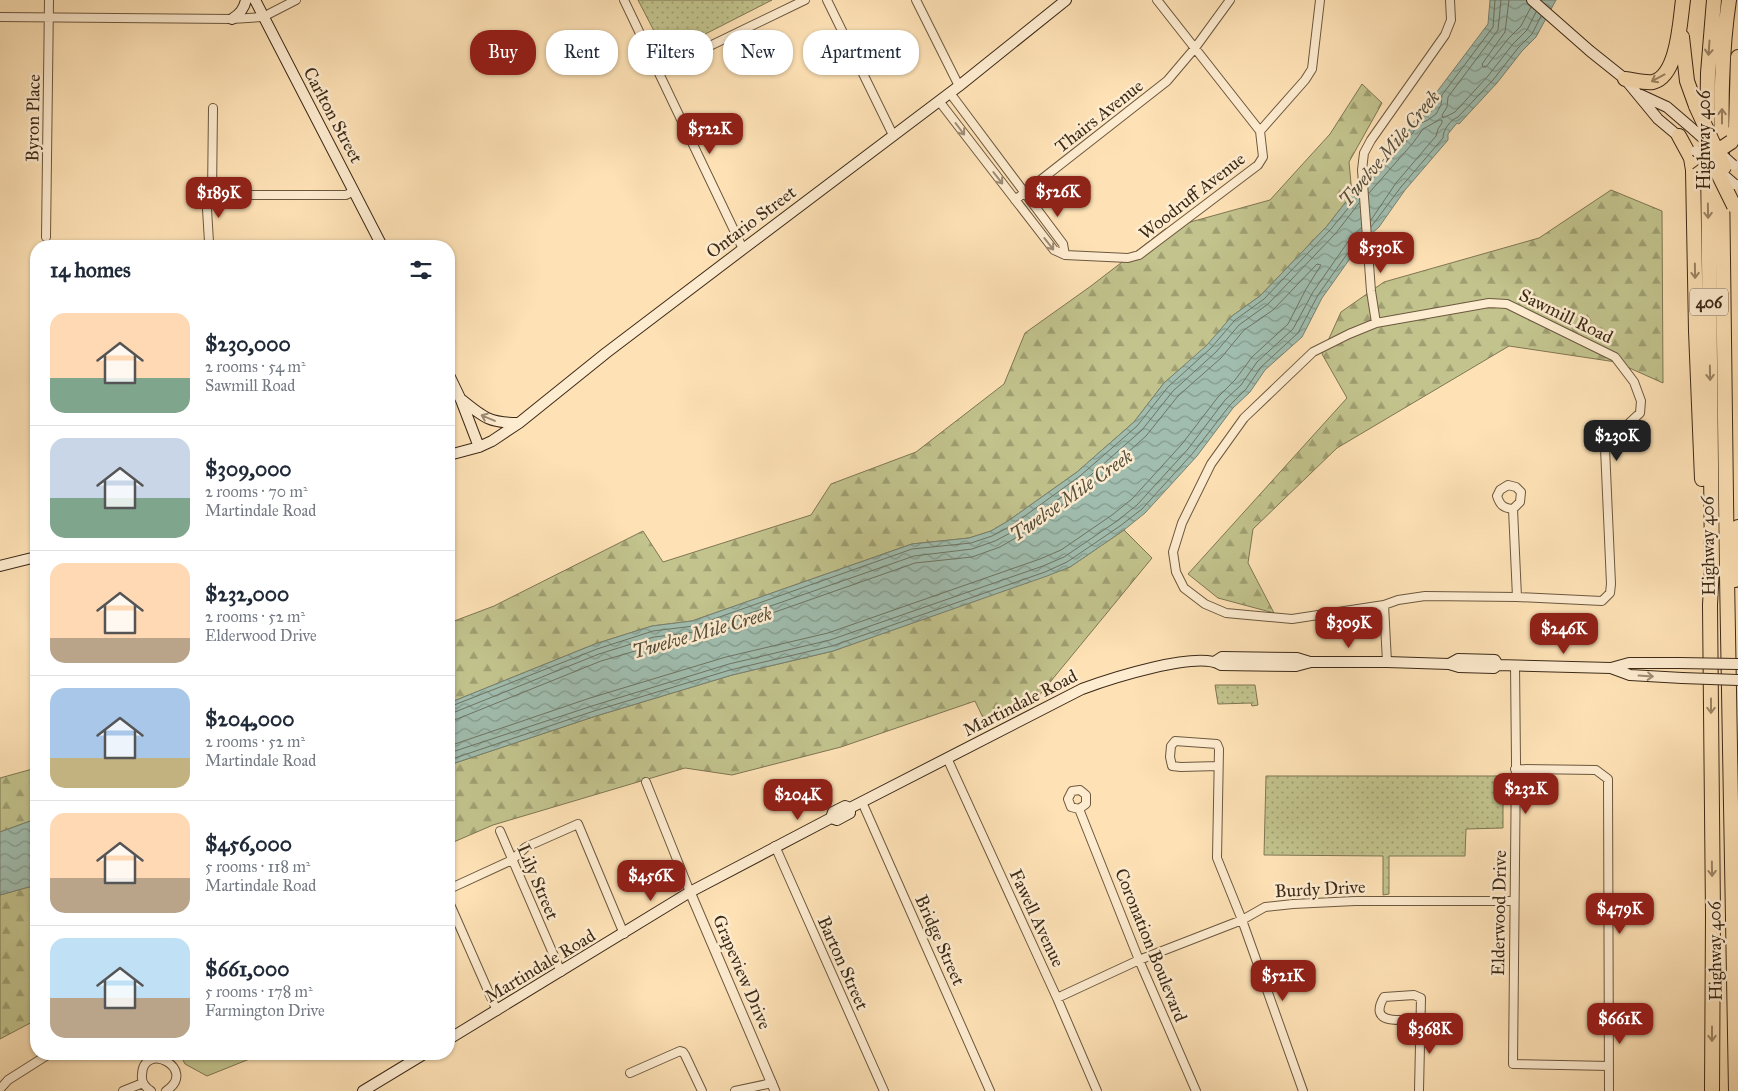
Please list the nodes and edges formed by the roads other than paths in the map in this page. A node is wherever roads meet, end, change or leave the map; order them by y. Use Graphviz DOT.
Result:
graph roads {
  1 [pos="49,0"];
  2 [pos="246,0"];
  3 [pos="255,0"];
  4 [pos="296,0"];
  5 [pos="624,0"];
  6 [pos="805,0"];
  7 [pos="827,0"];
  8 [pos="916,0"];
  9 [pos="1066,0"];
  10 [pos="1158,0"];
  11 [pos="1230,0"];
  12 [pos="1320,0"];
  13 [pos="1450,0"];
  14 [pos="1532,0"];
  15 [pos="1714,0"];
  16 [pos="1729,0"];
  17 [pos="1683,1"];
  18 [pos="0,17"];
  19 [pos="263,17"];
  20 [pos="49,18"];
  21 [pos="232,19"];
  22 [pos="638,30"];
  23 [pos="713,44"];
  24 [pos="1195,48"];
  25 [pos="1738,57"];
  26 [pos="660,75"];
  27 [pos="1625,79"];
  28 [pos="954,89"];
  29 [pos="1638,94"];
  30 [pos="939,101"];
  31 [pos="213,108"];
  32 [pos="1737,111"];
  33 [pos="1738,116"];
  34 [pos="1260,131"];
  35 [pos="893,135"];
  36 [pos="1679,136"];
  37 [pos="1702,145"];
  38 [pos="1731,172"];
  39 [pos="1696,181"];
  40 [pos="354,191"];
  41 [pos="1025,192"];
  42 [pos="212,195"];
  43 [pos="1015,200"];
  44 [pos="1736,210"];
  45 [pos="46,237"];
  46 [pos="210,240"];
  47 [pos="379,240"];
  48 [pos="742,249"];
  49 [pos="1065,255"];
  50 [pos="1376,323"];
  51 [pos="455,388"];
  52 [pos="461,400"];
  53 [pos="519,423"];
  54 [pos="479,447"];
  55 [pos="455,453"];
  56 [pos="1513,509"];
  57 [pos="1738,527"];
  58 [pos="30,558"];
  59 [pos="0,566"];
  60 [pos="1518,597"];
  61 [pos="1384,605"];
  62 [pos="1710,605"];
  63 [pos="1730,651"];
  64 [pos="1387,662"];
  65 [pos="1738,664"];
  66 [pos="1515,665"];
  67 [pos="1611,668"];
  68 [pos="1738,680"];
  69 [pos="946,758"];
  70 [pos="1218,766"];
  71 [pos="1515,769"];
  72 [pos="646,782"];
  73 [pos="862,802"];
  74 [pos="1080,809"];
  75 [pos="500,831"];
  76 [pos="775,846"];
  77 [pos="512,860"];
  78 [pos="455,885"];
  79 [pos="690,892"];
  80 [pos="1514,901"];
  81 [pos="455,916"];
  82 [pos="1242,920"];
  83 [pos="624,934"];
  84 [pos="1139,960"];
  85 [pos="561,972"];
  86 [pos="1057,998"];
  87 [pos="497,1011"];
  88 [pos="1419,1019"];
  89 [pos="455,1036"];
  90 [pos="40,1060"];
  91 [pos="151,1060"];
  92 [pos="167,1060"];
  93 [pos="414,1060"];
  94 [pos="1609,1066"];
  95 [pos="630,1073"];
  96 [pos="143,1083"];
  97 [pos="773,1087"];
  98 [pos="0,1089"];
  99 [pos="169,1090"];
  100 [pos="123,1091"];
  101 [pos="151,1091"];
  102 [pos="363,1091"];
  103 [pos="702,1091"];
  104 [pos="735,1091"];
  105 [pos="884,1091"];
  106 [pos="990,1091"];
  107 [pos="1097,1091"];
  108 [pos="1196,1091"];
  109 [pos="1303,1091"];
  110 [pos="1419,1091"];
  111 [pos="1609,1091"];
  112 [pos="1712,1091"];
  113 [pos="1736,1091"];
  1 -- 20 [label="street, Byron Place"];
  2 -- 21 [label="main road"];
  3 -- 19 [label="main road, Carlton Street"];
  4 -- 19 [label="street"];
  5 -- 22 [label="street"];
  6 -- 23 [label="street"];
  7 -- 35 [label="street"];
  8 -- 28 [label="street"];
  9 -- 28 [label="main road, Ontario Street"];
  10 -- 24 [label="street"];
  11 -- 24 [label="street, Thairs Avenue"];
  12 -- 34 [label="street"];
  13 -- 50 [label="street"];
  14 -- 27 [label="main road"];
  15 -- 62 [label="highway, Highway 406 / 406, one-way"];
  63 -- 16 [label="highway, Highway 406 / 406, one-way"];
  17 -- 27 [label="highway, one-way"];
  17 -- 37 [label="highway, bridge"];
  18 -- 20 [label="street"];
  19 -- 21 [label="street"];
  19 -- 40 [label="main road, Carlton Street"];
  20 -- 21 [label="street"];
  20 -- 45 [label="street, Byron Place"];
  24 -- 34 [label="street"];
  24 -- 41 [label="street, Thairs Avenue"];
  25 -- 32 [label="highway"];
  26 -- 48 [label="street"];
  27 -- 29 [label="main road"];
  28 -- 30 [label="main road, Ontario Street"];
  28 -- 41 [label="street"];
  29 -- 36 [label="main road"];
  29 -- 37 [label="main road"];
  30 -- 35 [label="main road, Ontario Street"];
  30 -- 43 [label="street, one-way"];
  31 -- 42 [label="street"];
  32 -- 33 [label="highway"];
  32 -- 37 [label="highway, bridge"];
  34 -- 49 [label="street, Woodruff Avenue"];
  35 -- 48 [label="main road, Ontario Street"];
  36 -- 37 [label="highway"];
  36 -- 39 [label="highway"];
  37 -- 38 [label="highway, bridge"];
  37 -- 38 [label="main road, bridge"];
  38 -- 39 [label="highway, bridge"];
  38 -- 44 [label="highway, bridge"];
  39 -- 62 [label="highway, one-way"];
  40 -- 42 [label="street"];
  40 -- 47 [label="main road, Carlton Street"];
  41 -- 43 [label="street, Thairs Avenue"];
  41 -- 49 [label="street"];
  42 -- 46 [label="street"];
  43 -- 49 [label="street, one-way"];
  48 -- 53 [label="main road, Ontario Street"];
  50 -- 60 [label="street, Sawmill Road"];
  50 -- 61 [label="street, Sawmill Road"];
  51 -- 52 [label="main road"];
  53 -- 52 [label="main road, one-way"];
  52 -- 54 [label="main road"];
  53 -- 54 [label="main road, Ontario Street"];
  54 -- 55 [label="main road, Ontario Street"];
  56 -- 60 [label="street"];
  57 -- 63 [label="highway"];
  58 -- 59 [label="main road"];
  60 -- 61 [label="street, Sawmill Road"];
  61 -- 64 [label="street"];
  62 -- 112 [label="highway, Highway 406 / 406, one-way"];
  63 -- 113 [label="highway, Highway 406 / 406"];
  64 -- 66 [label="main road, Martindale Road"];
  64 -- 69 [label="main road, Martindale Road"];
  65 -- 67 [label="main road, Martindale Road, bridge"];
  66 -- 67 [label="main road, Martindale Road"];
  66 -- 71 [label="street, Elderwood Drive"];
  67 -- 68 [label="main road, Martindale Road, one-way, bridge"];
  69 -- 73 [label="main road, Martindale Road"];
  69 -- 86 [label="street, Fawell Avenue"];
  70 -- 70 [label="street"];
  70 -- 82 [label="street"];
  71 -- 80 [label="street, Elderwood Drive"];
  71 -- 94 [label="street"];
  72 -- 79 [label="street, Grapeview Drive"];
  73 -- 76 [label="main road, Martindale Road"];
  73 -- 106 [label="street, Bridge Street"];
  74 -- 84 [label="street, Coronation Boulevard"];
  75 -- 77 [label="street, Lily Street"];
  76 -- 79 [label="main road, Martindale Road"];
  76 -- 105 [label="street, Barton Street"];
  77 -- 78 [label="street"];
  77 -- 83 [label="street"];
  77 -- 85 [label="street, Lily Street"];
  79 -- 83 [label="main road, Martindale Road"];
  79 -- 97 [label="street, Grapeview Drive"];
  80 -- 82 [label="street, Burdy Drive"];
  80 -- 94 [label="street, Elderwood Drive"];
  81 -- 87 [label="street"];
  82 -- 84 [label="street, Burdy Drive"];
  82 -- 109 [label="street"];
  83 -- 85 [label="main road, Martindale Road"];
  84 -- 86 [label="street, Burdy Drive"];
  84 -- 108 [label="street, Coronation Boulevard"];
  85 -- 87 [label="main road, Martindale Road"];
  86 -- 107 [label="street, Fawell Avenue"];
  87 -- 89 [label="main road, Martindale Road"];
  88 -- 88 [label="street"];
  88 -- 110 [label="street"];
  90 -- 98 [label="street"];
  91 -- 96 [label="street"];
  92 -- 99 [label="street"];
  93 -- 102 [label="main road"];
  94 -- 111 [label="street"];
  95 -- 103 [label="street"];
  96 -- 100 [label="street"];
  96 -- 101 [label="street"];
  97 -- 104 [label="street"];
}
